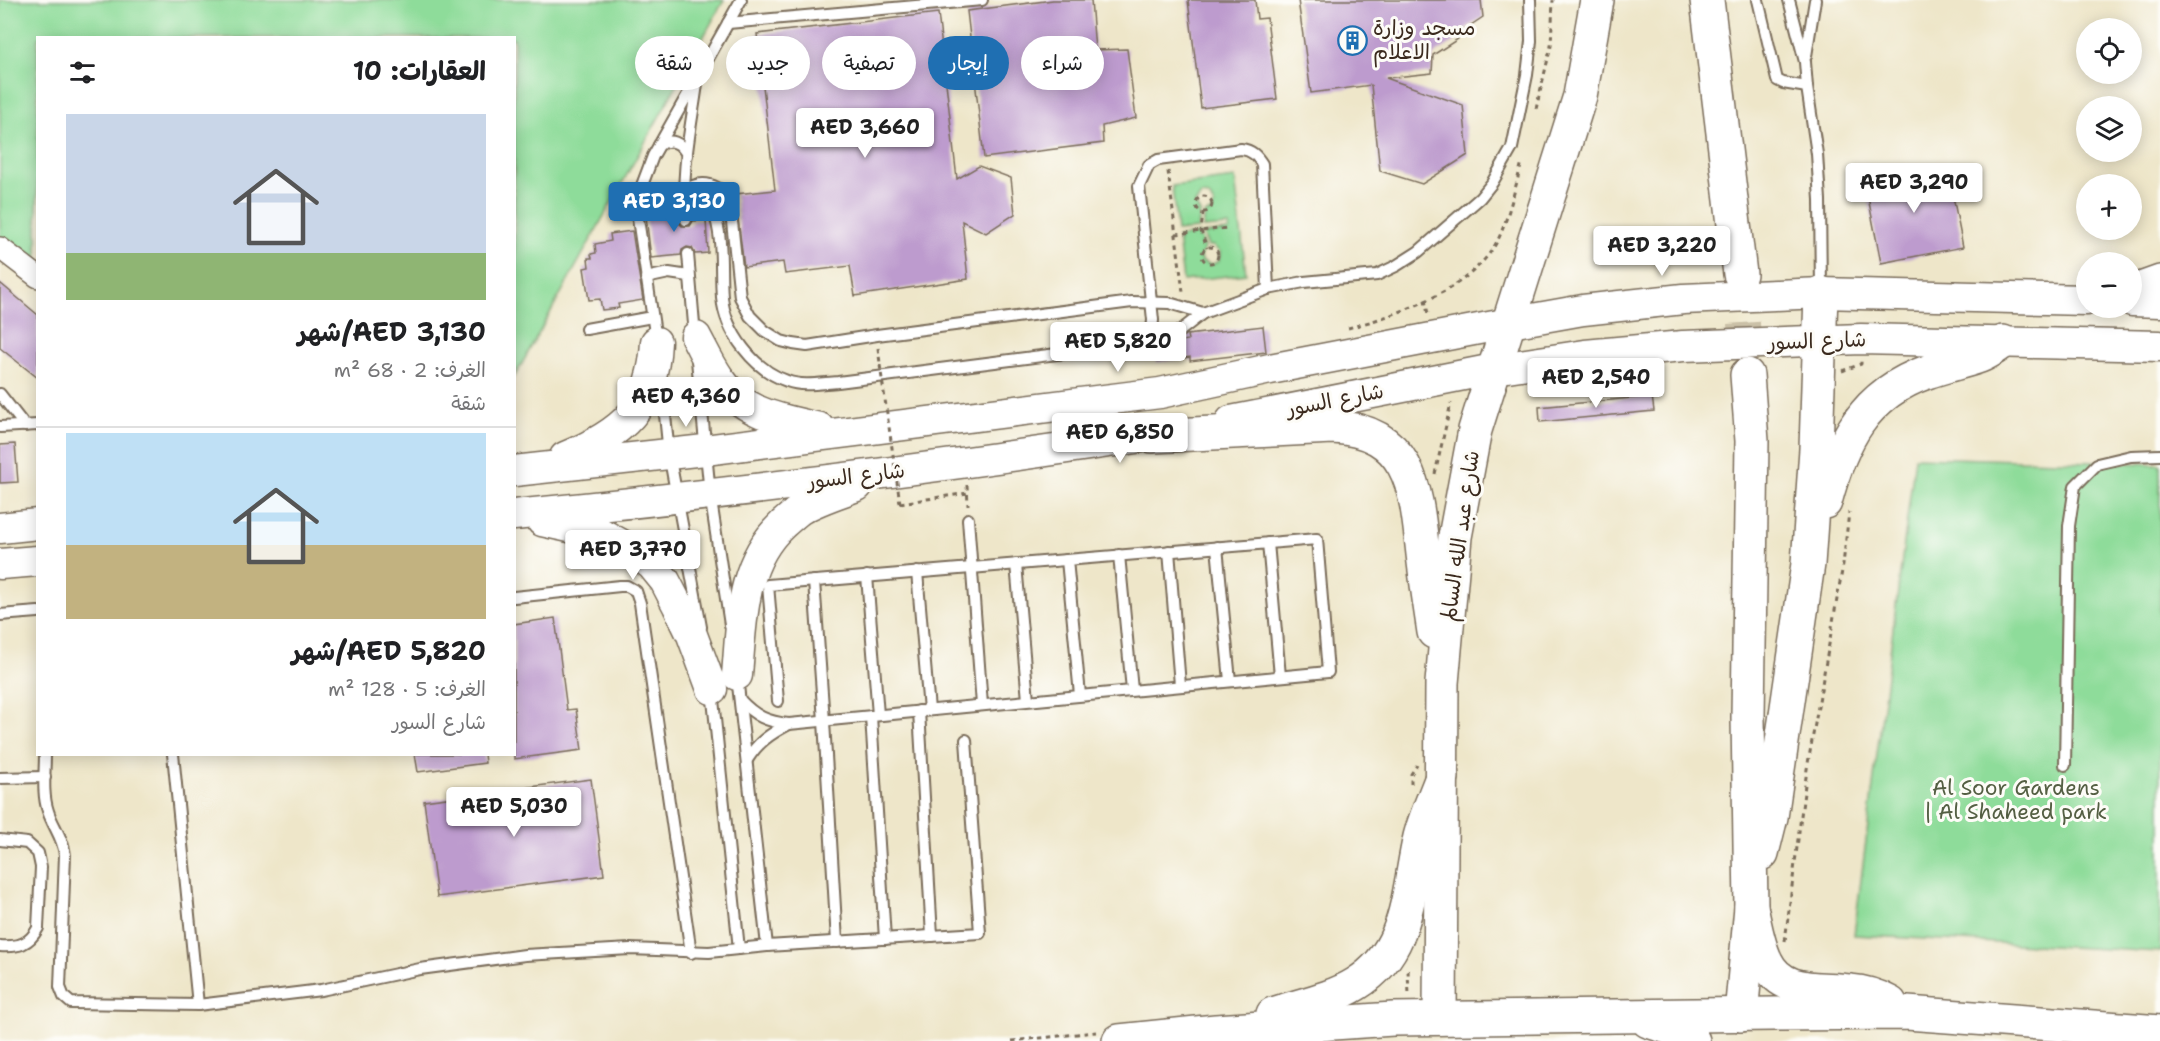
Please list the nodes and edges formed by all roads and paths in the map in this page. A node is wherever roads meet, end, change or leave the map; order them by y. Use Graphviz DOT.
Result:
graph roads {
  1 [pos="741,0"];
  2 [pos="982,0"];
  3 [pos="1530,0"];
  4 [pos="1597,0"];
  5 [pos="1707,0"];
  6 [pos="1758,0"];
  7 [pos="1789,0"];
  8 [pos="1815,0"];
  9 [pos="728,23"];
  10 [pos="714,48"];
  11 [pos="1805,62"];
  12 [pos="1807,87"];
  13 [pos="690,90"];
  14 [pos="696,90"];
  15 [pos="658,145"];
  16 [pos="687,155"];
  17 [pos="1166,159"];
  18 [pos="684,191"];
  19 [pos="1203,212"];
  20 [pos="1227,228"];
  21 [pos="1201,231"];
  22 [pos="1176,234"];
  23 [pos="0,248"];
  24 [pos="1207,248"];
  25 [pos="688,254"];
  26 [pos="1740,274"];
  27 [pos="36,275"];
  28 [pos="689,276"];
  29 [pos="646,278"];
  30 [pos="2160,279"];
  31 [pos="2142,285"];
  32 [pos="1268,289"];
  33 [pos="1821,293"];
  34 [pos="1425,300"];
  35 [pos="2076,300"];
  36 [pos="2142,301"];
  37 [pos="1150,302"];
  38 [pos="2160,302"];
  39 [pos="1184,306"];
  40 [pos="1203,313"];
  41 [pos="1430,319"];
  42 [pos="1510,323"];
  43 [pos="586,329"];
  44 [pos="654,329"];
  45 [pos="696,337"];
  46 [pos="1820,339"];
  47 [pos="1861,339"];
  48 [pos="878,342"];
  49 [pos="1151,342"];
  50 [pos="2003,342"];
  51 [pos="2160,346"];
  52 [pos="1494,369"];
  53 [pos="1747,375"];
  54 [pos="1842,381"];
  55 [pos="0,394"];
  56 [pos="1451,403"];
  57 [pos="881,411"];
  58 [pos="890,411"];
  59 [pos="36,425"];
  60 [pos="25,426"];
  61 [pos="0,427"];
  62 [pos="840,432"];
  63 [pos="1152,436"];
  64 [pos="705,450"];
  65 [pos="669,454"];
  66 [pos="2160,455"];
  67 [pos="906,469"];
  68 [pos="523,470"];
  69 [pos="1434,478"];
  70 [pos="968,493"];
  71 [pos="710,494"];
  72 [pos="678,498"];
  73 [pos="1849,510"];
  74 [pos="516,515"];
  75 [pos="516,515"];
  76 [pos="968,519"];
  77 [pos="36,524"];
  78 [pos="0,528"];
  79 [pos="1268,543"];
  80 [pos="1217,547"];
  81 [pos="1169,551"];
  82 [pos="1119,555"];
  83 [pos="1067,560"];
  84 [pos="36,561"];
  85 [pos="0,564"];
  86 [pos="1016,564"];
  87 [pos="1808,564"];
  88 [pos="971,567"];
  89 [pos="917,572"];
  90 [pos="867,576"];
  91 [pos="813,581"];
  92 [pos="516,597"];
  93 [pos="36,612"];
  94 [pos="0,615"];
  95 [pos="1280,676"];
  96 [pos="1230,681"];
  97 [pos="1442,683"];
  98 [pos="1180,685"];
  99 [pos="730,688"];
  100 [pos="1132,690"];
  101 [pos="1080,695"];
  102 [pos="1028,700"];
  103 [pos="778,701"];
  104 [pos="982,705"];
  105 [pos="924,711"];
  106 [pos="875,716"];
  107 [pos="824,721"];
  108 [pos="789,724"];
  109 [pos="966,740"];
  110 [pos="45,756"];
  111 [pos="173,756"];
  112 [pos="747,760"];
  113 [pos="2065,765"];
  114 [pos="45,777"];
  115 [pos="1442,777"];
  116 [pos="0,778"];
  117 [pos="0,840"];
  118 [pos="1751,891"];
  119 [pos="932,936"];
  120 [pos="885,939"];
  121 [pos="837,942"];
  122 [pos="1785,944"];
  123 [pos="0,946"];
  124 [pos="767,946"];
  125 [pos="739,949"];
  126 [pos="691,952"];
  127 [pos="198,1005"];
  128 [pos="1907,1013"];
  129 [pos="1610,1016"];
  130 [pos="1553,1017"];
  131 [pos="1740,1028"];
  132 [pos="1440,1029"];
  133 [pos="1216,1031"];
  134 [pos="2160,1032"];
  135 [pos="1119,1041"];
  136 [pos="1483,1041"];
  137 [pos="1693,1041"];
  1 -- 9 [label="lane"];
  2 -- 9 [label="lane"];
  3 -- 32 [label="lane"];
  4 -- 42 [label="main road, شارع عبد الله السالم"];
  5 -- 26 [label="main road"];
  6 -- 12 [label="lane"];
  7 -- 11 [label="lane"];
  8 -- 11 [label="lane"];
  9 -- 10 [label="lane"];
  11 -- 12 [label="lane"];
  12 -- 33 [label="lane"];
  13 -- 15 [label="lane"];
  14 -- 16 [label="lane"];
  15 -- 16 [label="lane"];
  15 -- 29 [label="lane"];
  16 -- 18 [label="lane"];
  17 -- 22 [label="path"];
  17 -- 32 [label="lane"];
  17 -- 37 [label="lane"];
  18 -- 37 [label="lane"];
  18 -- 49 [label="lane"];
  19 -- 19 [label="path"];
  19 -- 21 [label="path"];
  20 -- 21 [label="path"];
  21 -- 22 [label="path"];
  21 -- 24 [label="path"];
  22 -- 39 [label="path"];
  23 -- 27 [label="street"];
  24 -- 24 [label="path"];
  25 -- 28 [label="lane"];
  28 -- 29 [label="lane"];
  28 -- 45 [label="lane"];
  29 -- 44 [label="lane"];
  30 -- 31 [label="street"];
  32 -- 40 [label="lane"];
  33 -- 35 [label="main road, شارع السور"];
  33 -- 42 [label="main road, شارع السور"];
  33 -- 46 [label="main road"];
  34 -- 41 [label="path"];
  36 -- 38 [label="main road"];
  37 -- 39 [label="lane"];
  37 -- 49 [label="lane"];
  39 -- 40 [label="lane"];
  40 -- 49 [label="lane"];
  42 -- 52 [label="main road, شارع عبد الله السالم"];
  42 -- 62 [label="main road, شارع السور"];
  43 -- 44 [label="lane"];
  44 -- 65 [label="lane"];
  44 -- 68 [label="main road"];
  45 -- 62 [label="main road"];
  45 -- 64 [label="lane"];
  46 -- 47 [label="main road, شارع السور"];
  46 -- 52 [label="main road, شارع السور"];
  46 -- 87 [label="main road"];
  47 -- 50 [label="main road, شارع السور"];
  47 -- 54 [label="path"];
  48 -- 70 [label="path, bridge"];
  50 -- 51 [label="main road, شارع السور"];
  50 -- 87 [label="main road"];
  52 -- 63 [label="main road, شارع السور"];
  52 -- 97 [label="main road, شارع عبد الله السالم"];
  53 -- 118 [label="main road"];
  55 -- 60 [label="lane"];
  56 -- 69 [label="path"];
  57 -- 58 [label="path"];
  59 -- 60 [label="lane"];
  60 -- 61 [label="lane"];
  62 -- 64 [label="main road, شارع السور"];
  63 -- 67 [label="main road, شارع السور"];
  63 -- 97 [label="main road"];
  64 -- 65 [label="main road, شارع السور"];
  64 -- 71 [label="lane"];
  65 -- 68 [label="main road, شارع السور"];
  65 -- 72 [label="lane"];
  66 -- 113 [label="lane"];
  67 -- 71 [label="main road, شارع السور"];
  67 -- 99 [label="main road"];
  71 -- 72 [label="main road, شارع السور"];
  71 -- 99 [label="lane"];
  72 -- 74 [label="main road, شارع السور"];
  72 -- 99 [label="lane"];
  73 -- 122 [label="path"];
  75 -- 99 [label="main road"];
  76 -- 88 [label="lane"];
  77 -- 78 [label="main road"];
  79 -- 80 [label="lane"];
  79 -- 95 [label="lane"];
  79 -- 95 [label="lane"];
  80 -- 81 [label="lane"];
  80 -- 96 [label="lane"];
  81 -- 82 [label="lane"];
  81 -- 98 [label="lane"];
  82 -- 83 [label="lane"];
  82 -- 100 [label="lane"];
  83 -- 86 [label="lane"];
  83 -- 101 [label="lane"];
  84 -- 85 [label="main road"];
  86 -- 88 [label="lane"];
  86 -- 102 [label="lane"];
  87 -- 118 [label="main road"];
  88 -- 89 [label="lane"];
  88 -- 104 [label="lane"];
  89 -- 90 [label="lane"];
  89 -- 105 [label="lane"];
  90 -- 91 [label="lane"];
  90 -- 106 [label="lane"];
  91 -- 103 [label="lane"];
  91 -- 107 [label="lane"];
  92 -- 126 [label="lane"];
  93 -- 94 [label="lane"];
  95 -- 96 [label="lane"];
  96 -- 98 [label="lane"];
  97 -- 115 [label="main road, شارع عبد الله السالم"];
  98 -- 100 [label="lane"];
  99 -- 108 [label="lane"];
  99 -- 112 [label="lane"];
  99 -- 125 [label="lane"];
  100 -- 101 [label="lane"];
  101 -- 102 [label="lane"];
  102 -- 104 [label="lane"];
  104 -- 105 [label="lane"];
  105 -- 106 [label="lane"];
  105 -- 119 [label="lane"];
  106 -- 107 [label="lane"];
  106 -- 120 [label="lane"];
  107 -- 108 [label="lane"];
  107 -- 121 [label="lane"];
  108 -- 112 [label="lane"];
  109 -- 119 [label="lane"];
  110 -- 114 [label="lane"];
  111 -- 127 [label="lane"];
  112 -- 124 [label="lane"];
  114 -- 116 [label="lane"];
  114 -- 127 [label="lane"];
  115 -- 132 [label="main road, شارع عبد الله السالم"];
  115 -- 133 [label="main road"];
  117 -- 123 [label="lane"];
  118 -- 128 [label="main road"];
  118 -- 131 [label="main road"];
  119 -- 120 [label="lane"];
  120 -- 121 [label="lane"];
  121 -- 124 [label="lane"];
  124 -- 125 [label="lane"];
  125 -- 126 [label="lane"];
  126 -- 127 [label="lane"];
  128 -- 131 [label="main road"];
  128 -- 134 [label="main road"];
  129 -- 130 [label="main road"];
  129 -- 131 [label="main road"];
  129 -- 137 [label="main road"];
  130 -- 132 [label="main road"];
  130 -- 136 [label="main road"];
  132 -- 133 [label="main road"];
  133 -- 135 [label="main road"];
}
